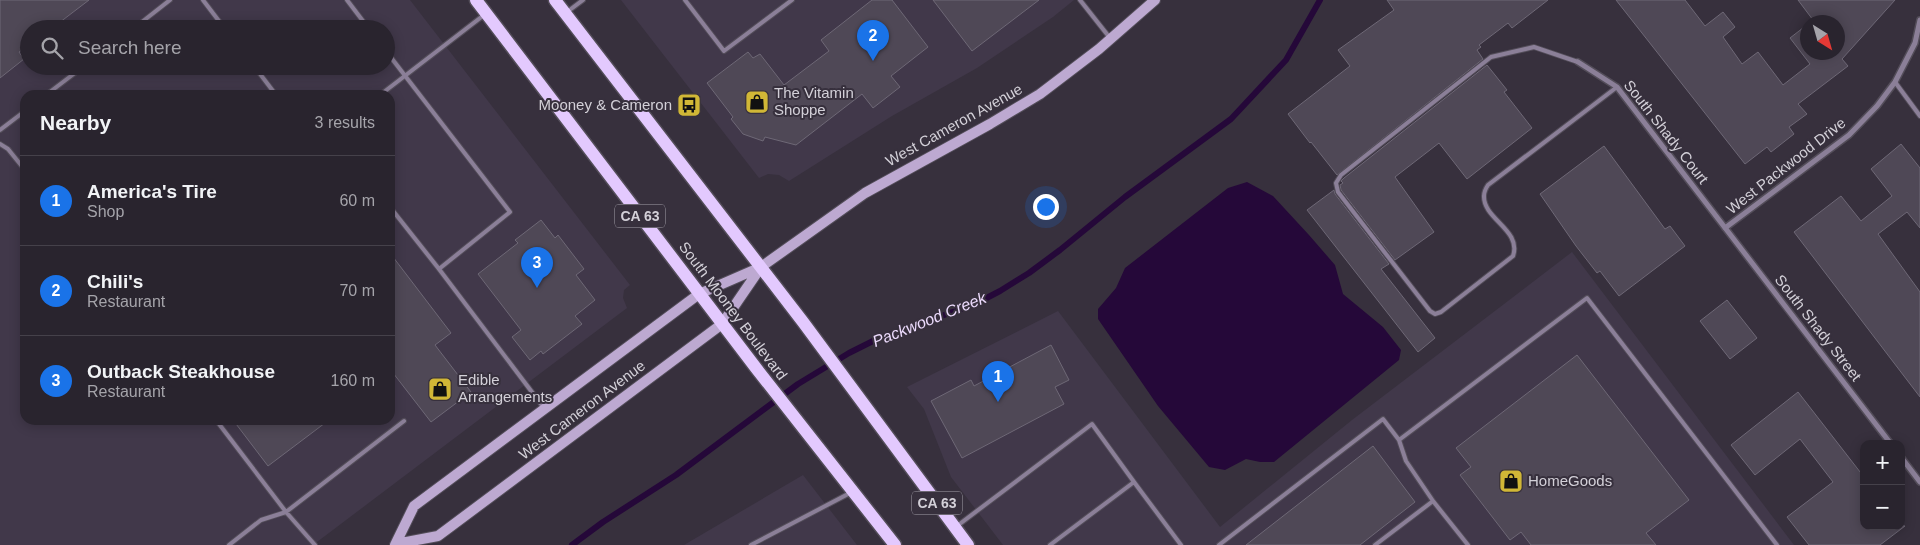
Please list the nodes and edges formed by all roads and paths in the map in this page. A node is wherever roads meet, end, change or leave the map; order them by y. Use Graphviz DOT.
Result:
graph roads {
  1 [pos="170,0"];
  2 [pos="203,0"];
  3 [pos="347,0"];
  4 [pos="476,0"];
  5 [pos="555,0"];
  6 [pos="583,0"];
  7 [pos="686,0"];
  8 [pos="792,0"];
  9 [pos="1080,0"];
  10 [pos="1156,0"];
  11 [pos="486,14"];
  12 [pos="566,14"];
  13 [pos="144,20"];
  14 [pos="218,20"];
  15 [pos="362,20"];
  16 [pos="1920,20"];
  17 [pos="1111,40"];
  18 [pos="1578,62"];
  19 [pos="395,63"];
  20 [pos="72,75"];
  21 [pos="261,75"];
  22 [pos="405,76"];
  23 [pos="1895,82"];
  24 [pos="1617,87"];
  25 [pos="53,90"];
  26 [pos="272,90"];
  27 [pos="387,90"];
  28 [pos="20,115"];
  29 [pos="1920,116"];
  30 [pos="0,130"];
  31 [pos="0,144"];
  32 [pos="20,164"];
  33 [pos="395,213"];
  34 [pos="1725,228"];
  35 [pos="761,267"];
  36 [pos="439,269"];
  37 [pos="699,294"];
  38 [pos="722,324"];
  39 [pos="544,408"];
  40 [pos="404,421"];
  41 [pos="220,425"];
  42 [pos="1399,440"];
  43 [pos="1888,440"];
  44 [pos="1905,462"];
  45 [pos="1134,482"];
  46 [pos="1920,482"];
  47 [pos="852,492"];
  48 [pos="1433,501"];
  49 [pos="286,512"];
  50 [pos="955,527"];
  51 [pos="396,544"];
  52 [pos="229,545"];
  53 [pos="316,545"];
  54 [pos="752,545"];
  55 [pos="895,545"];
  56 [pos="968,545"];
  57 [pos="1050,545"];
  58 [pos="1181,545"];
  59 [pos="1219,545"];
  60 [pos="1375,545"];
  61 [pos="1468,545"];
  62 [pos="1777,545"];
  1 -- 13 [label="lane"];
  2 -- 14 [label="lane"];
  3 -- 15 [label="lane"];
  4 -- 11 [label="main road, South Mooney Boulevard / CA 63"];
  5 -- 12 [label="main road, CA 63"];
  6 -- 12 [label="lane"];
  7 -- 8 [label="lane"];
  9 -- 17 [label="lane"];
  10 -- 17 [label="street, West Cameron Avenue"];
  11 -- 22 [label="lane"];
  11 -- 37 [label="main road, South Mooney Boulevard / CA 63"];
  12 -- 35 [label="main road, CA 63"];
  16 -- 23 [label="street, West Packwood Drive"];
  17 -- 35 [label="street, West Cameron Avenue"];
  18 -- 24 [label="street, South Shady Court"];
  18 -- 24 [label="lane"];
  19 -- 22 [label="lane"];
  20 -- 25 [label="lane"];
  21 -- 26 [label="lane"];
  22 -- 27 [label="lane"];
  22 -- 36 [label="lane"];
  23 -- 29 [label="lane"];
  23 -- 34 [label="street, West Packwood Drive"];
  24 -- 34 [label="street, South Shady Court"];
  28 -- 30 [label="lane"];
  31 -- 32 [label="lane"];
  33 -- 36 [label="lane"];
  34 -- 43 [label="street, South Shady Street"];
  35 -- 37 [label="street, West Cameron Avenue"];
  35 -- 38 [label="street, West Cameron Avenue"];
  35 -- 50 [label="main road, CA 63"];
  36 -- 39 [label="lane"];
  37 -- 38 [label="main road, South Mooney Boulevard / CA 63"];
  37 -- 39 [label="street, West Cameron Avenue"];
  38 -- 47 [label="main road, South Mooney Boulevard / CA 63"];
  38 -- 51 [label="street, West Cameron Avenue"];
  39 -- 51 [label="street, West Cameron Avenue"];
  40 -- 49 [label="lane"];
  41 -- 49 [label="lane"];
  42 -- 48 [label="lane"];
  42 -- 59 [label="lane"];
  42 -- 62 [label="lane"];
  44 -- 46 [label="street"];
  45 -- 50 [label="lane"];
  45 -- 57 [label="lane"];
  45 -- 58 [label="lane"];
  47 -- 54 [label="lane"];
  47 -- 55 [label="main road, South Mooney Boulevard / CA 63"];
  48 -- 60 [label="lane"];
  48 -- 61 [label="lane"];
  49 -- 52 [label="lane"];
  49 -- 53 [label="lane"];
  50 -- 56 [label="main road, CA 63"];
}
